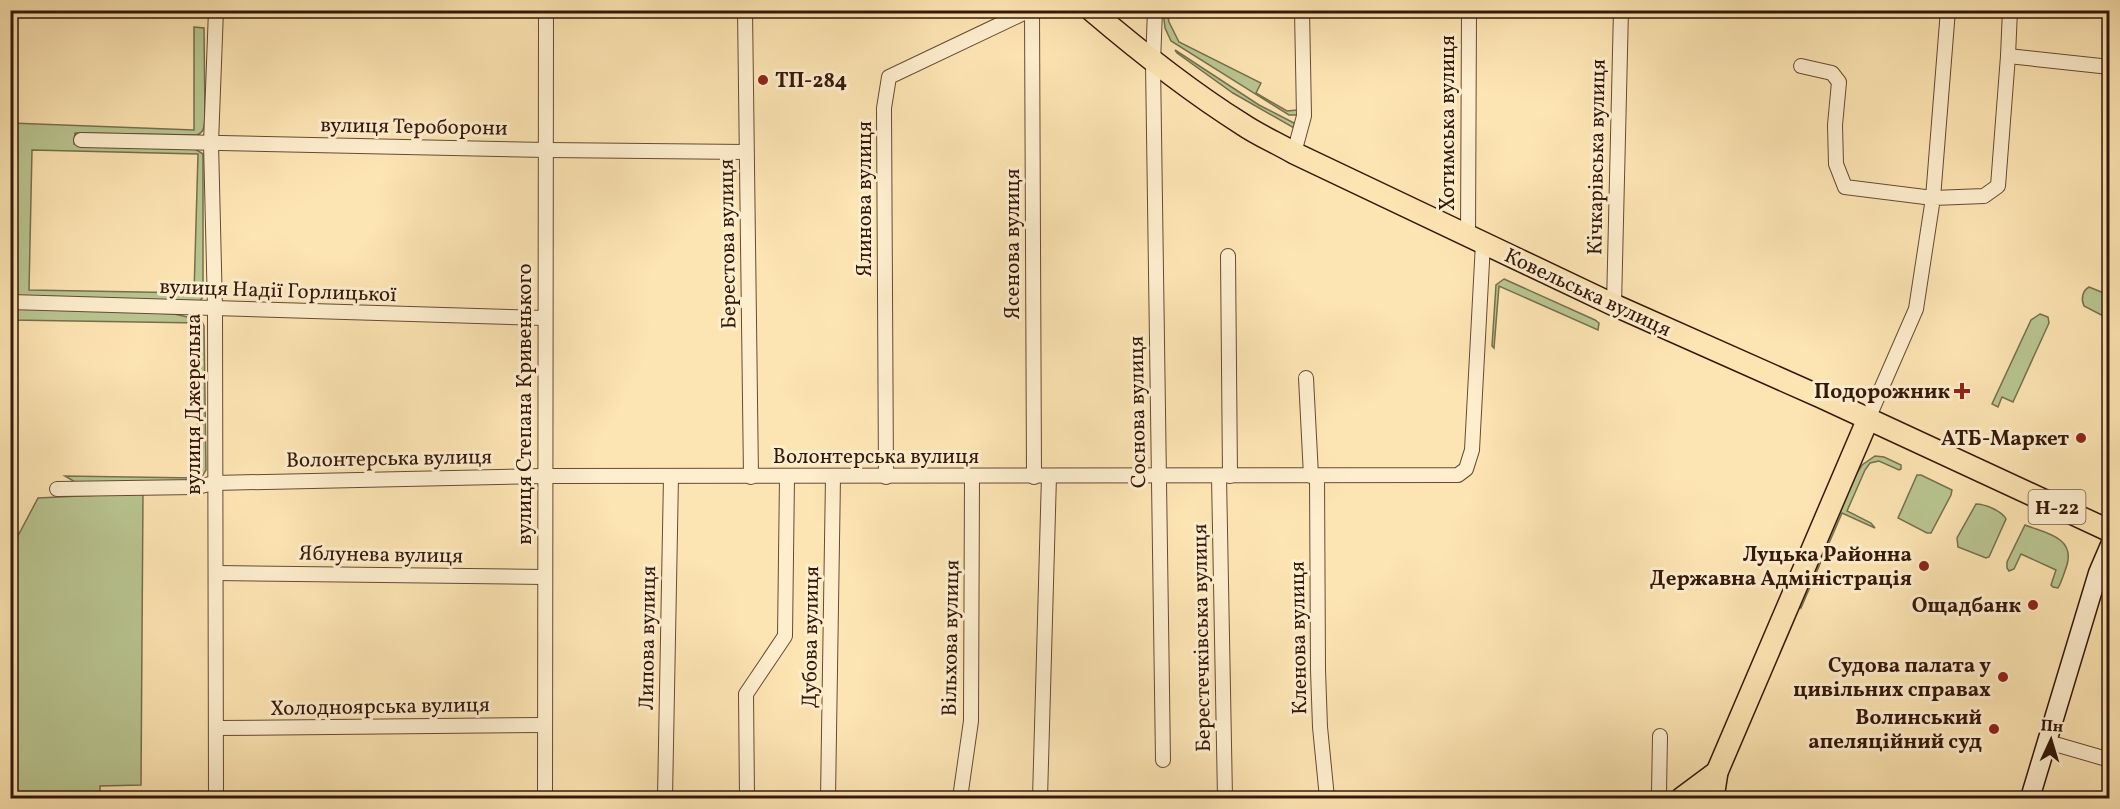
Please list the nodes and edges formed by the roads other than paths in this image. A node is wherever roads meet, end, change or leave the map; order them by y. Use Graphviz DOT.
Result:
graph roads {
  1 [pos="216,10"];
  2 [pos="546,10"];
  3 [pos="745,10"];
  4 [pos="1031,10"];
  5 [pos="1091,10"];
  6 [pos="1155,10"];
  7 [pos="1302,10"];
  8 [pos="1469,10"];
  9 [pos="1621,10"];
  10 [pos="1948,10"];
  11 [pos="2010,10"];
  12 [pos="2008,56"];
  13 [pos="1153,63"];
  14 [pos="1801,66"];
  15 [pos="2109,66"];
  16 [pos="81,140"];
  17 [pos="211,143"];
  18 [pos="547,150"];
  19 [pos="746,152"];
  20 [pos="1294,153"];
  21 [pos="1933,198"];
  22 [pos="1475,240"];
  23 [pos="1228,256"];
  24 [pos="10,302"];
  25 [pos="1614,305"];
  26 [pos="215,309"];
  27 [pos="545,318"];
  28 [pos="1306,378"];
  29 [pos="1868,419"];
  30 [pos="1049,476"];
  31 [pos="1159,476"];
  32 [pos="1225,476"];
  33 [pos="1314,476"];
  34 [pos="544,477"];
  35 [pos="671,477"];
  36 [pos="751,477"];
  37 [pos="787,477"];
  38 [pos="834,477"];
  39 [pos="886,477"];
  40 [pos="972,477"];
  41 [pos="1034,477"];
  42 [pos="214,483"];
  43 [pos="57,489"];
  44 [pos="2109,531"];
  45 [pos="2109,545"];
  46 [pos="216,573"];
  47 [pos="545,577"];
  48 [pos="545,725"];
  49 [pos="216,728"];
  50 [pos="1660,736"];
  51 [pos="2048,742"];
  52 [pos="1163,760"];
  53 [pos="2109,760"];
  54 [pos="1717,772"];
  55 [pos="216,798"];
  56 [pos="545,798"];
  57 [pos="665,798"];
  58 [pos="747,798"];
  59 [pos="828,798"];
  60 [pos="960,798"];
  61 [pos="1040,798"];
  62 [pos="1225,798"];
  63 [pos="1327,798"];
  64 [pos="1661,798"];
  65 [pos="1682,798"];
  66 [pos="1713,798"];
  67 [pos="2030,798"];
  1 -- 17 [label="street, вулиця Джерельна"];
  2 -- 18 [label="street, вулиця Степана Кривенького"];
  3 -- 19 [label="street, Берестова вулиця"];
  4 -- 39 [label="street, Ялинова вулиця"];
  4 -- 41 [label="street, Ясенова вулиця"];
  5 -- 13 [label="main road, Ковельська вулиця"];
  6 -- 13 [label="street, Соснова вулиця"];
  7 -- 20 [label="street"];
  8 -- 22 [label="street, Хотимська вулиця"];
  9 -- 25 [label="street, Кічкарівська вулиця"];
  10 -- 21 [label="street"];
  11 -- 12 [label="street"];
  12 -- 15 [label="street"];
  12 -- 21 [label="street"];
  13 -- 20 [label="main road, Ковельська вулиця"];
  13 -- 31 [label="street, Соснова вулиця"];
  14 -- 21 [label="street"];
  16 -- 17 [label="street, вулиця Тероборони"];
  17 -- 18 [label="street, вулиця Тероборони"];
  17 -- 26 [label="street, вулиця Джерельна"];
  18 -- 19 [label="street, вулиця Тероборони"];
  18 -- 27 [label="street, вулиця Степана Кривенького"];
  19 -- 36 [label="street, Берестова вулиця"];
  20 -- 22 [label="main road, Ковельська вулиця"];
  21 -- 29 [label="street"];
  22 -- 25 [label="main road, Ковельська вулиця"];
  22 -- 33 [label="street, Волонтерська вулиця"];
  23 -- 32 [label="street, Берестечківська вулиця"];
  24 -- 26 [label="street, вулиця Надії Горлицької"];
  25 -- 29 [label="main road, Ковельська вулиця"];
  26 -- 27 [label="street, вулиця Надії Горлицької"];
  26 -- 42 [label="street, вулиця Джерельна"];
  27 -- 34 [label="street, вулиця Степана Кривенького"];
  28 -- 33 [label="street, Кленова вулиця"];
  29 -- 44 [label="main road, Ковельська вулиця / Н-22"];
  29 -- 54 [label="main road"];
  30 -- 31 [label="street, Волонтерська вулиця"];
  30 -- 41 [label="street, Волонтерська вулиця"];
  30 -- 61 [label="street"];
  31 -- 32 [label="street, Волонтерська вулиця"];
  31 -- 52 [label="street, Соснова вулиця"];
  32 -- 33 [label="street, Волонтерська вулиця"];
  32 -- 62 [label="street, Берестечківська вулиця"];
  33 -- 63 [label="street, Кленова вулиця"];
  34 -- 35 [label="street, Волонтерська вулиця"];
  34 -- 42 [label="street, Волонтерська вулиця"];
  34 -- 47 [label="street, вулиця Степана Кривенького"];
  35 -- 36 [label="street, Волонтерська вулиця"];
  35 -- 57 [label="street, Липова вулиця"];
  36 -- 37 [label="street, Волонтерська вулиця"];
  37 -- 38 [label="street, Волонтерська вулиця"];
  37 -- 58 [label="street"];
  38 -- 39 [label="street, Волонтерська вулиця"];
  38 -- 59 [label="street, Дубова вулиця"];
  39 -- 40 [label="street, Волонтерська вулиця"];
  40 -- 41 [label="street, Волонтерська вулиця"];
  40 -- 60 [label="street, Вільхова вулиця"];
  42 -- 43 [label="street, Волонтерська вулиця"];
  42 -- 46 [label="street, вулиця Джерельна"];
  45 -- 51 [label="main road"];
  46 -- 47 [label="street, Яблунева вулиця"];
  46 -- 49 [label="street, вулиця Джерельна"];
  47 -- 48 [label="street, вулиця Степана Кривенького"];
  48 -- 49 [label="street, Холодноярська вулиця"];
  48 -- 56 [label="street, вулиця Степана Кривенького"];
  49 -- 55 [label="street, вулиця Джерельна"];
  50 -- 64 [label="street"];
  51 -- 53 [label="street"];
  51 -- 67 [label="main road"];
  54 -- 65 [label="main road"];
  54 -- 66 [label="main road"];
}
